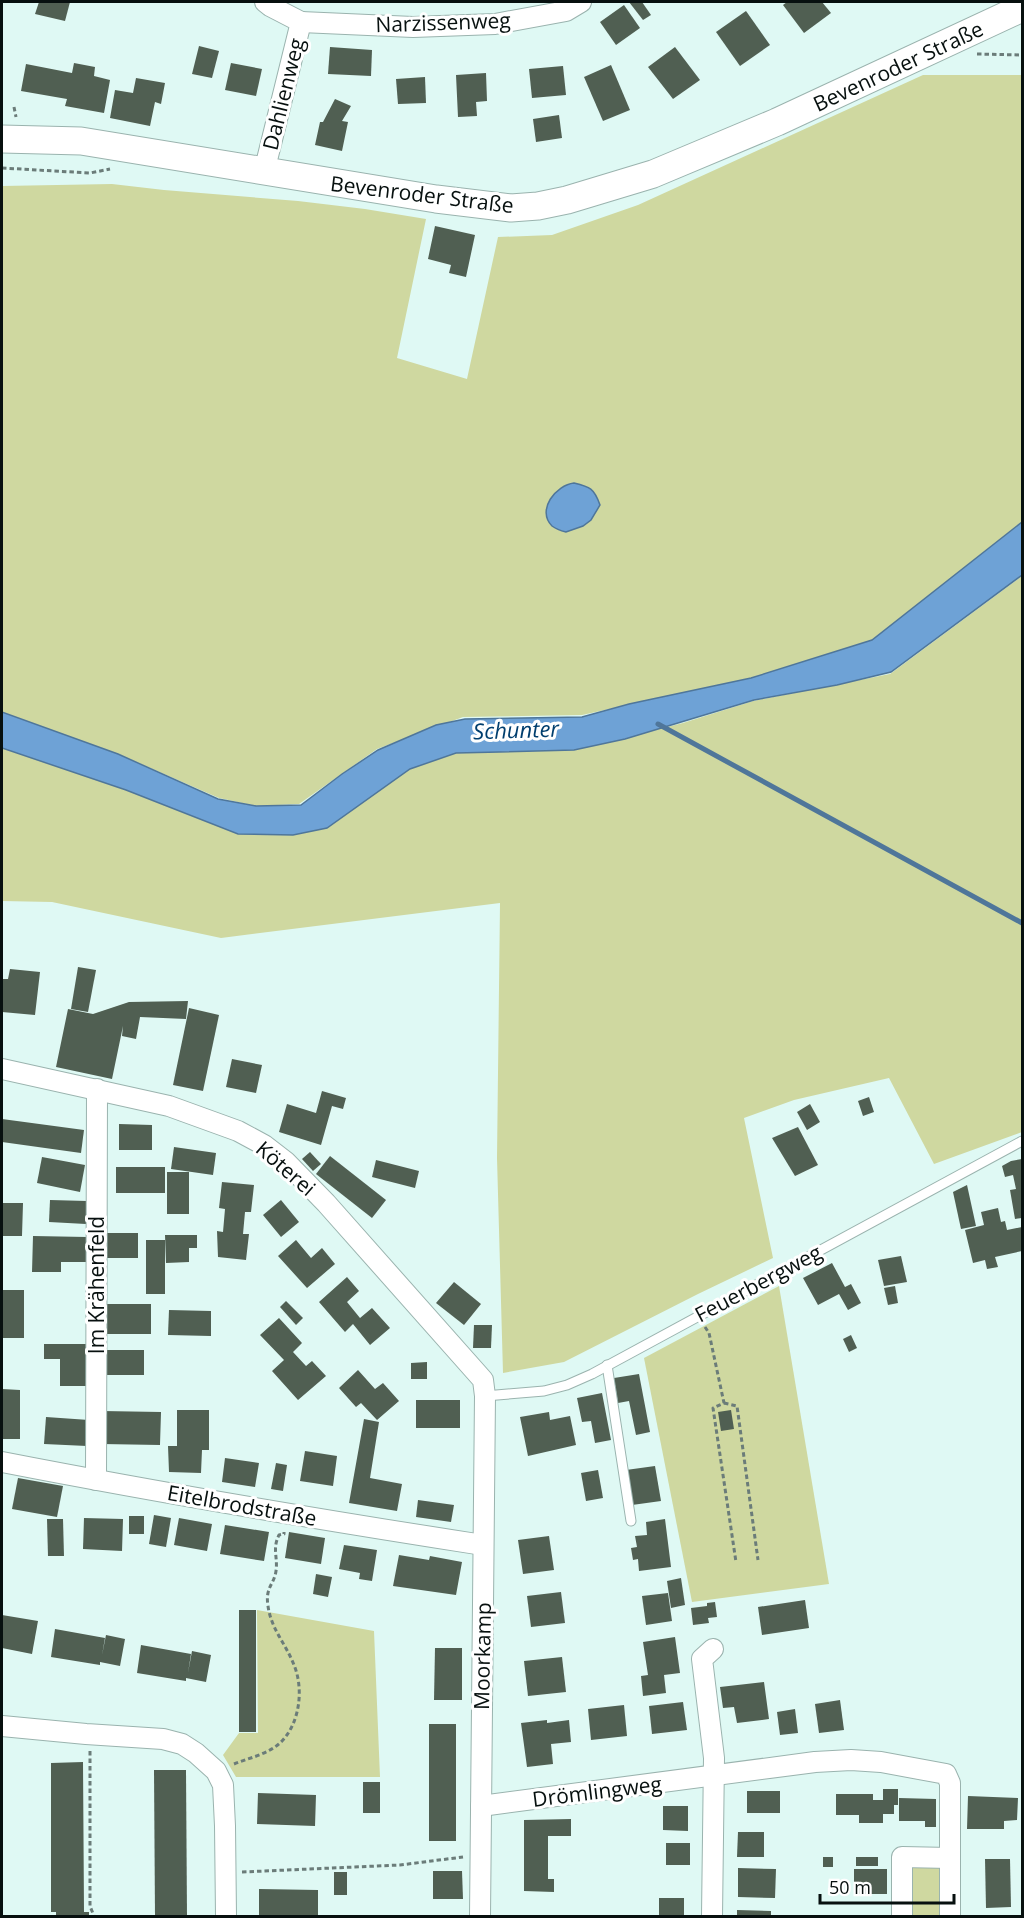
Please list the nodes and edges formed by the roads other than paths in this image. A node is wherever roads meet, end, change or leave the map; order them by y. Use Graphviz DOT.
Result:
graph roads {
  1 [pos="265,2"];
  2 [pos="581,2"];
  3 [pos="1023,8"];
  4 [pos="301,22"];
  5 [pos="2,139"];
  6 [pos="264,172"];
  7 [pos="2,1069"];
  8 [pos="98,1089"];
  9 [pos="1023,1141"];
  10 [pos="607,1365"];
  11 [pos="485,1396"];
  12 [pos="2,1462"];
  13 [pos="96,1480"];
  14 [pos="631,1521"];
  15 [pos="483,1545"];
  16 [pos="713,1649"];
  17 [pos="2,1726"];
  18 [pos="713,1776"];
  19 [pos="481,1806"];
  20 [pos="950,1858"];
  21 [pos="226,1917"];
  22 [pos="480,1917"];
  23 [pos="712,1917"];
  24 [pos="902,1917"];
  25 [pos="950,1917"];
  1 -- 4 [label="street, Dahlienweg"];
  2 -- 4 [label="street, Narzissenweg"];
  3 -- 6 [label="main road, Bevenroder Straße"];
  4 -- 6 [label="street, Dahlienweg"];
  5 -- 6 [label="main road, Bevenroder Straße"];
  7 -- 8 [label="street, Köterei"];
  8 -- 11 [label="street, Köterei"];
  8 -- 13 [label="street, Im Krähenfeld"];
  9 -- 10 [label="lane, Feuerbergweg"];
  10 -- 11 [label="lane, Feuerbergweg"];
  10 -- 14 [label="lane"];
  11 -- 15 [label="street, Moorkamp"];
  12 -- 13 [label="street, Eitelbrodstraße"];
  13 -- 15 [label="street, Eitelbrodstraße"];
  15 -- 19 [label="street, Moorkamp"];
  16 -- 18 [label="street"];
  17 -- 21 [label="street"];
  18 -- 19 [label="street, Drömlingweg"];
  18 -- 20 [label="street, Drömlingweg"];
  18 -- 23 [label="street"];
  19 -- 22 [label="street, Moorkamp"];
  20 -- 24 [label="street"];
  20 -- 25 [label="street"];
}
